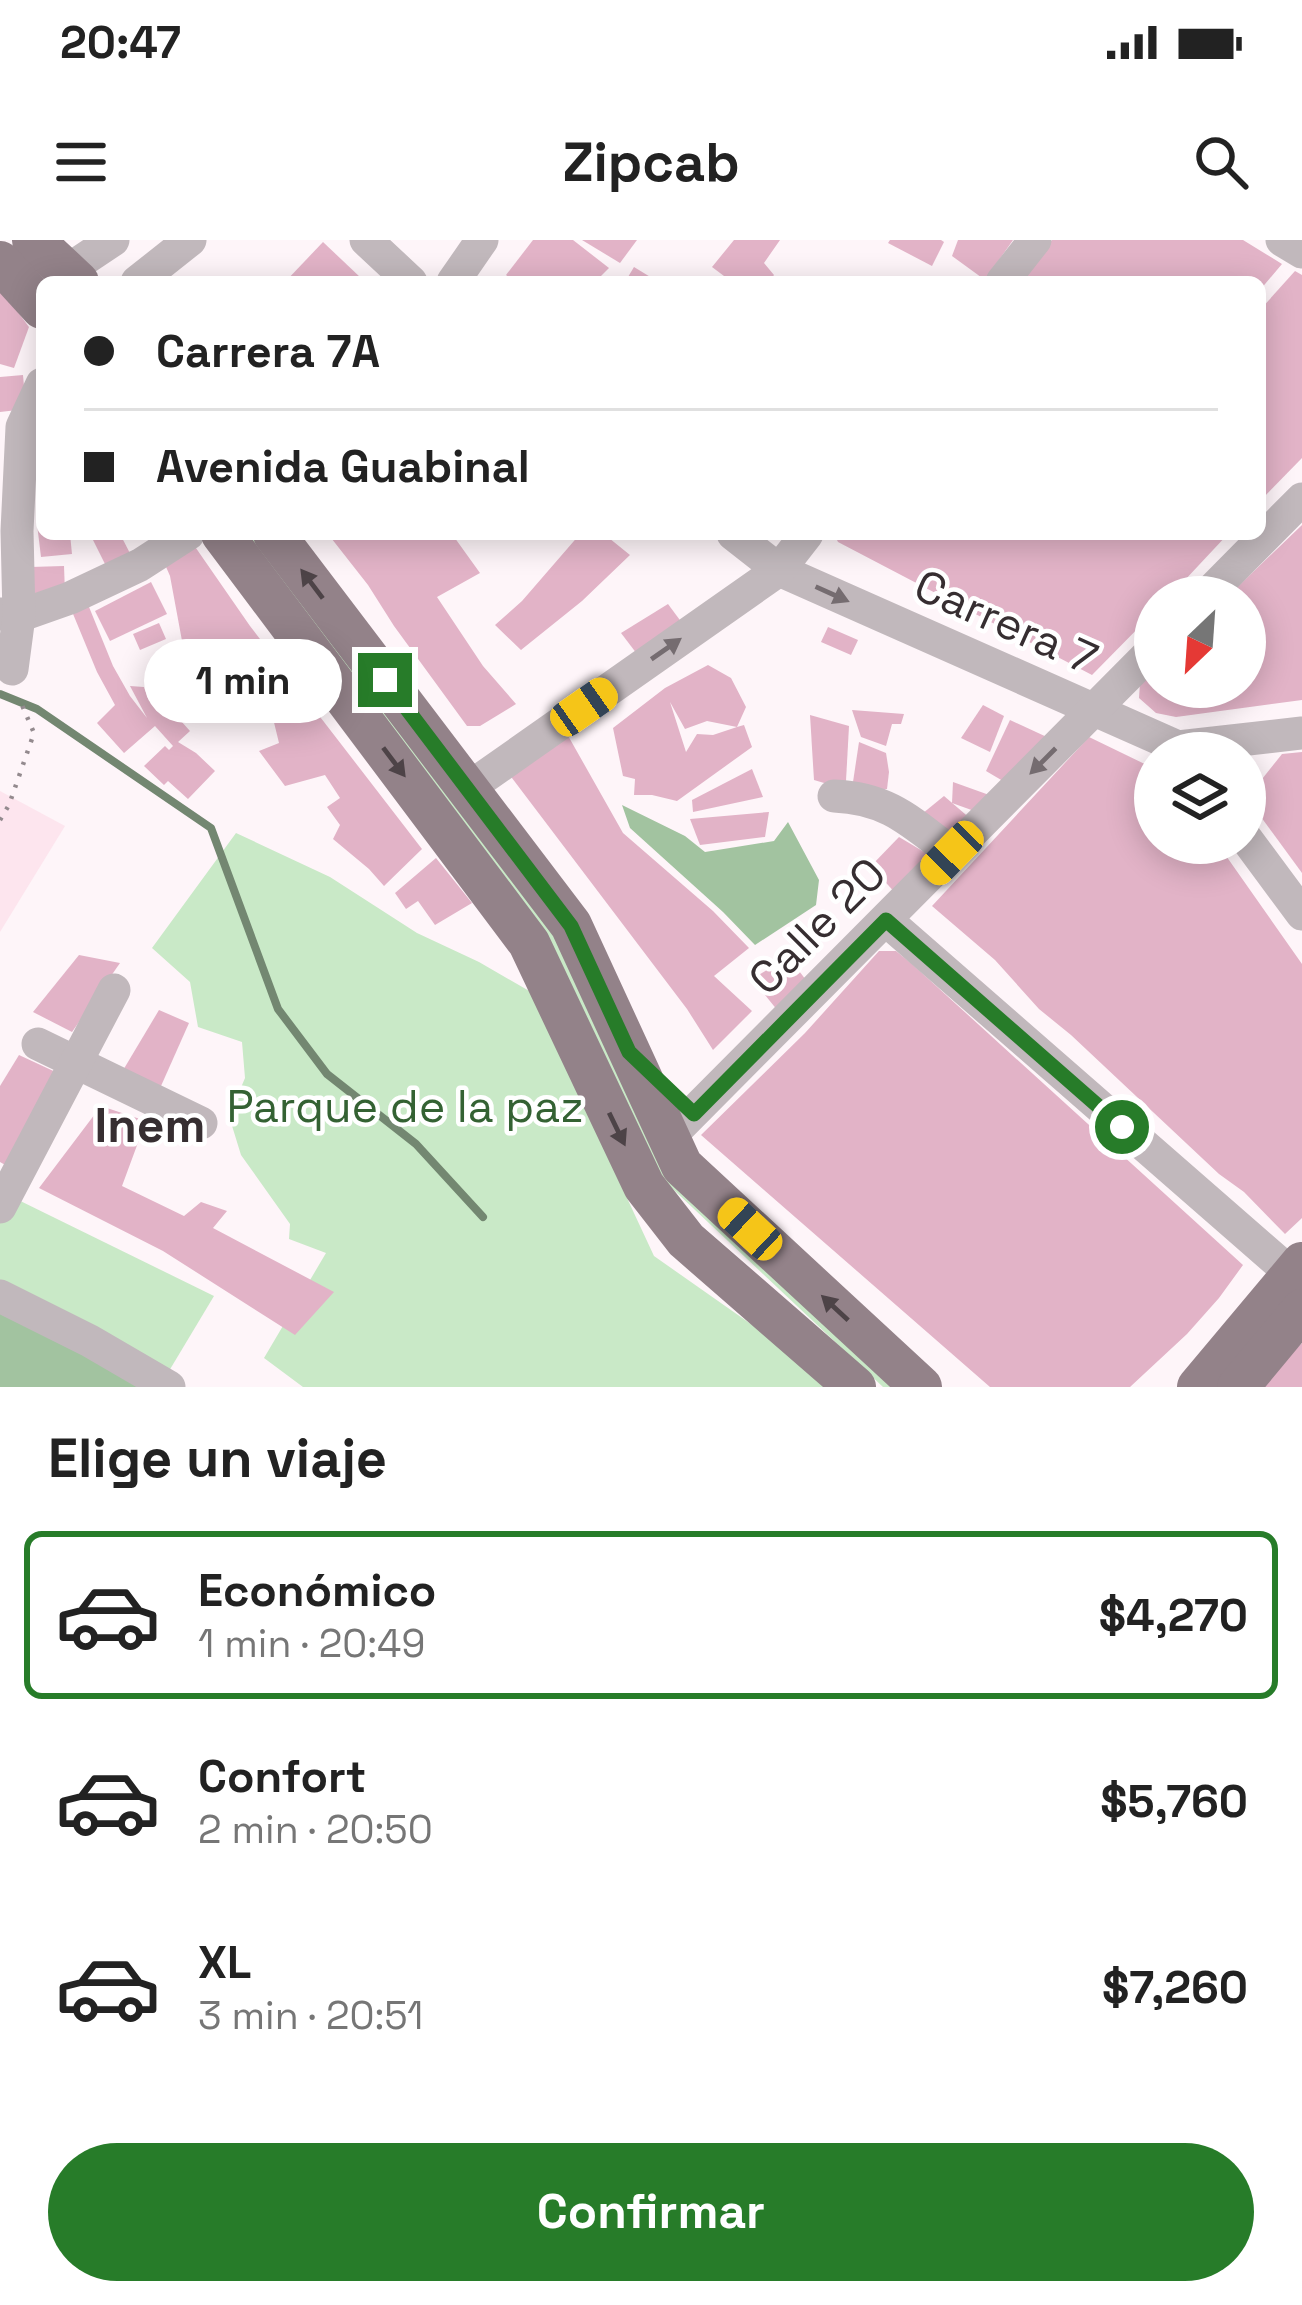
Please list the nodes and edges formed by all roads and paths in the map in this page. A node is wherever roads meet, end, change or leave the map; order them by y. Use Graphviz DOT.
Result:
graph roads {
  1 [pos="33,240"];
  2 [pos="113,240"];
  3 [pos="190,240"];
  4 [pos="366,240"];
  5 [pos="482,240"];
  6 [pos="1035,240"];
  7 [pos="1282,240"];
  8 [pos="1302,252"];
  9 [pos="0,262"];
  10 [pos="47,276"];
  11 [pos="67,276"];
  12 [pos="145,276"];
  13 [pos="405,276"];
  14 [pos="457,276"];
  15 [pos="1007,276"];
  16 [pos="36,280"];
  17 [pos="36,397"];
  18 [pos="1302,499"];
  19 [pos="1266,535"];
  20 [pos="179,540"];
  21 [pos="227,540"];
  22 [pos="279,540"];
  23 [pos="741,540"];
  24 [pos="802,540"];
  25 [pos="1261,540"];
  26 [pos="779,570"];
  27 [pos="1226,576"];
  28 [pos="9,615"];
  29 [pos="12,669"];
  30 [pos="1134,669"];
  31 [pos="1093,710"];
  32 [pos="1141,732"];
  33 [pos="1302,733"];
  34 [pos="1266,738"];
  35 [pos="467,789"];
  36 [pos="834,796"];
  37 [pos="0,820"];
  38 [pos="952,853"];
  39 [pos="1265,864"];
  40 [pos="1302,914"];
  41 [pos="886,920"];
  42 [pos="114,990"];
  43 [pos="38,1044"];
  44 [pos="76,1062"];
  45 [pos="201,1123"];
  46 [pos="681,1126"];
  47 [pos="0,1208"];
  48 [pos="1299,1283"];
  49 [pos="0,1296"];
  50 [pos="169,1387"];
  51 [pos="856,1387"];
  52 [pos="921,1387"];
  53 [pos="1198,1387"];
  54 [pos="1238,1387"];
  1 -- 10 [label="main road"];
  2 -- 11 [label="street"];
  3 -- 12 [label="street"];
  4 -- 13 [label="street"];
  5 -- 14 [label="street"];
  6 -- 15 [label="street"];
  7 -- 8 [label="street"];
  9 -- 16 [label="main road"];
  17 -- 28 [label="street"];
  18 -- 19 [label="street"];
  20 -- 28 [label="street"];
  21 -- 51 [label="main road, one-way"];
  35 -- 22 [label="main road, one-way"];
  23 -- 26 [label="street, Carrera 7"];
  24 -- 26 [label="street"];
  25 -- 27 [label="street"];
  26 -- 31 [label="street, Carrera 7, one-way"];
  35 -- 26 [label="street, one-way"];
  28 -- 29 [label="street"];
  29 -- 37 [label="path"];
  30 -- 31 [label="street, Calle 20"];
  31 -- 32 [label="street, Carrera 7"];
  31 -- 38 [label="street, Calle 20, one-way"];
  33 -- 34 [label="street"];
  35 -- 46 [label="main road"];
  36 -- 38 [label="street"];
  38 -- 41 [label="street, Calle 20"];
  39 -- 40 [label="street"];
  41 -- 46 [label="street, Calle 20"];
  41 -- 48 [label="street"];
  42 -- 44 [label="street"];
  43 -- 44 [label="street"];
  44 -- 45 [label="street"];
  44 -- 47 [label="street"];
  52 -- 46 [label="main road, one-way"];
  48 -- 53 [label="main road"];
  48 -- 54 [label="main road"];
  49 -- 50 [label="street"];
}
